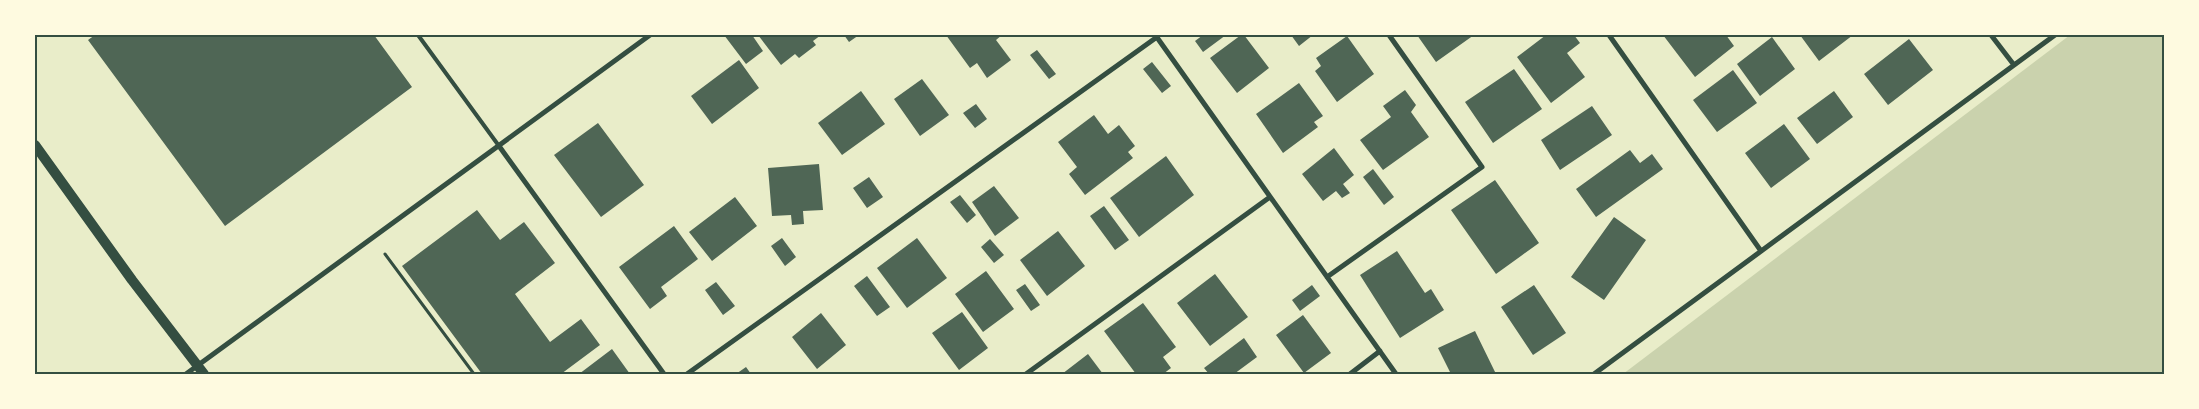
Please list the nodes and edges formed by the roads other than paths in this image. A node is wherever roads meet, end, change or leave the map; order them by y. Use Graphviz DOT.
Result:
graph roads {
  1 [pos="418,35"];
  2 [pos="650,35"];
  3 [pos="1389,35"];
  4 [pos="1610,35"];
  5 [pos="1992,35"];
  6 [pos="2055,35"];
  7 [pos="1156,36"];
  8 [pos="2014,65"];
  9 [pos="35,145"];
  10 [pos="499,146"];
  11 [pos="1270,197"];
  12 [pos="1761,251"];
  13 [pos="1327,277"];
  14 [pos="1380,351"];
  15 [pos="201,370"];
  16 [pos="186,374"];
  17 [pos="664,374"];
  18 [pos="687,374"];
  19 [pos="1026,374"];
  20 [pos="1350,374"];
  21 [pos="1396,374"];
  22 [pos="1594,374"];
  1 -- 10 [label="lane"];
  2 -- 10 [label="street"];
  3 -- 13 [label="street"];
  4 -- 12 [label="street"];
  5 -- 8 [label="street"];
  6 -- 8 [label="street"];
  7 -- 11 [label="street"];
  7 -- 18 [label="street"];
  8 -- 12 [label="street"];
  9 -- 15 [label="main road"];
  10 -- 15 [label="street"];
  10 -- 17 [label="street"];
  11 -- 13 [label="street"];
  11 -- 19 [label="street"];
  12 -- 22 [label="street"];
  13 -- 14 [label="street"];
  14 -- 20 [label="street"];
  14 -- 21 [label="street"];
  15 -- 16 [label="street"];
}
